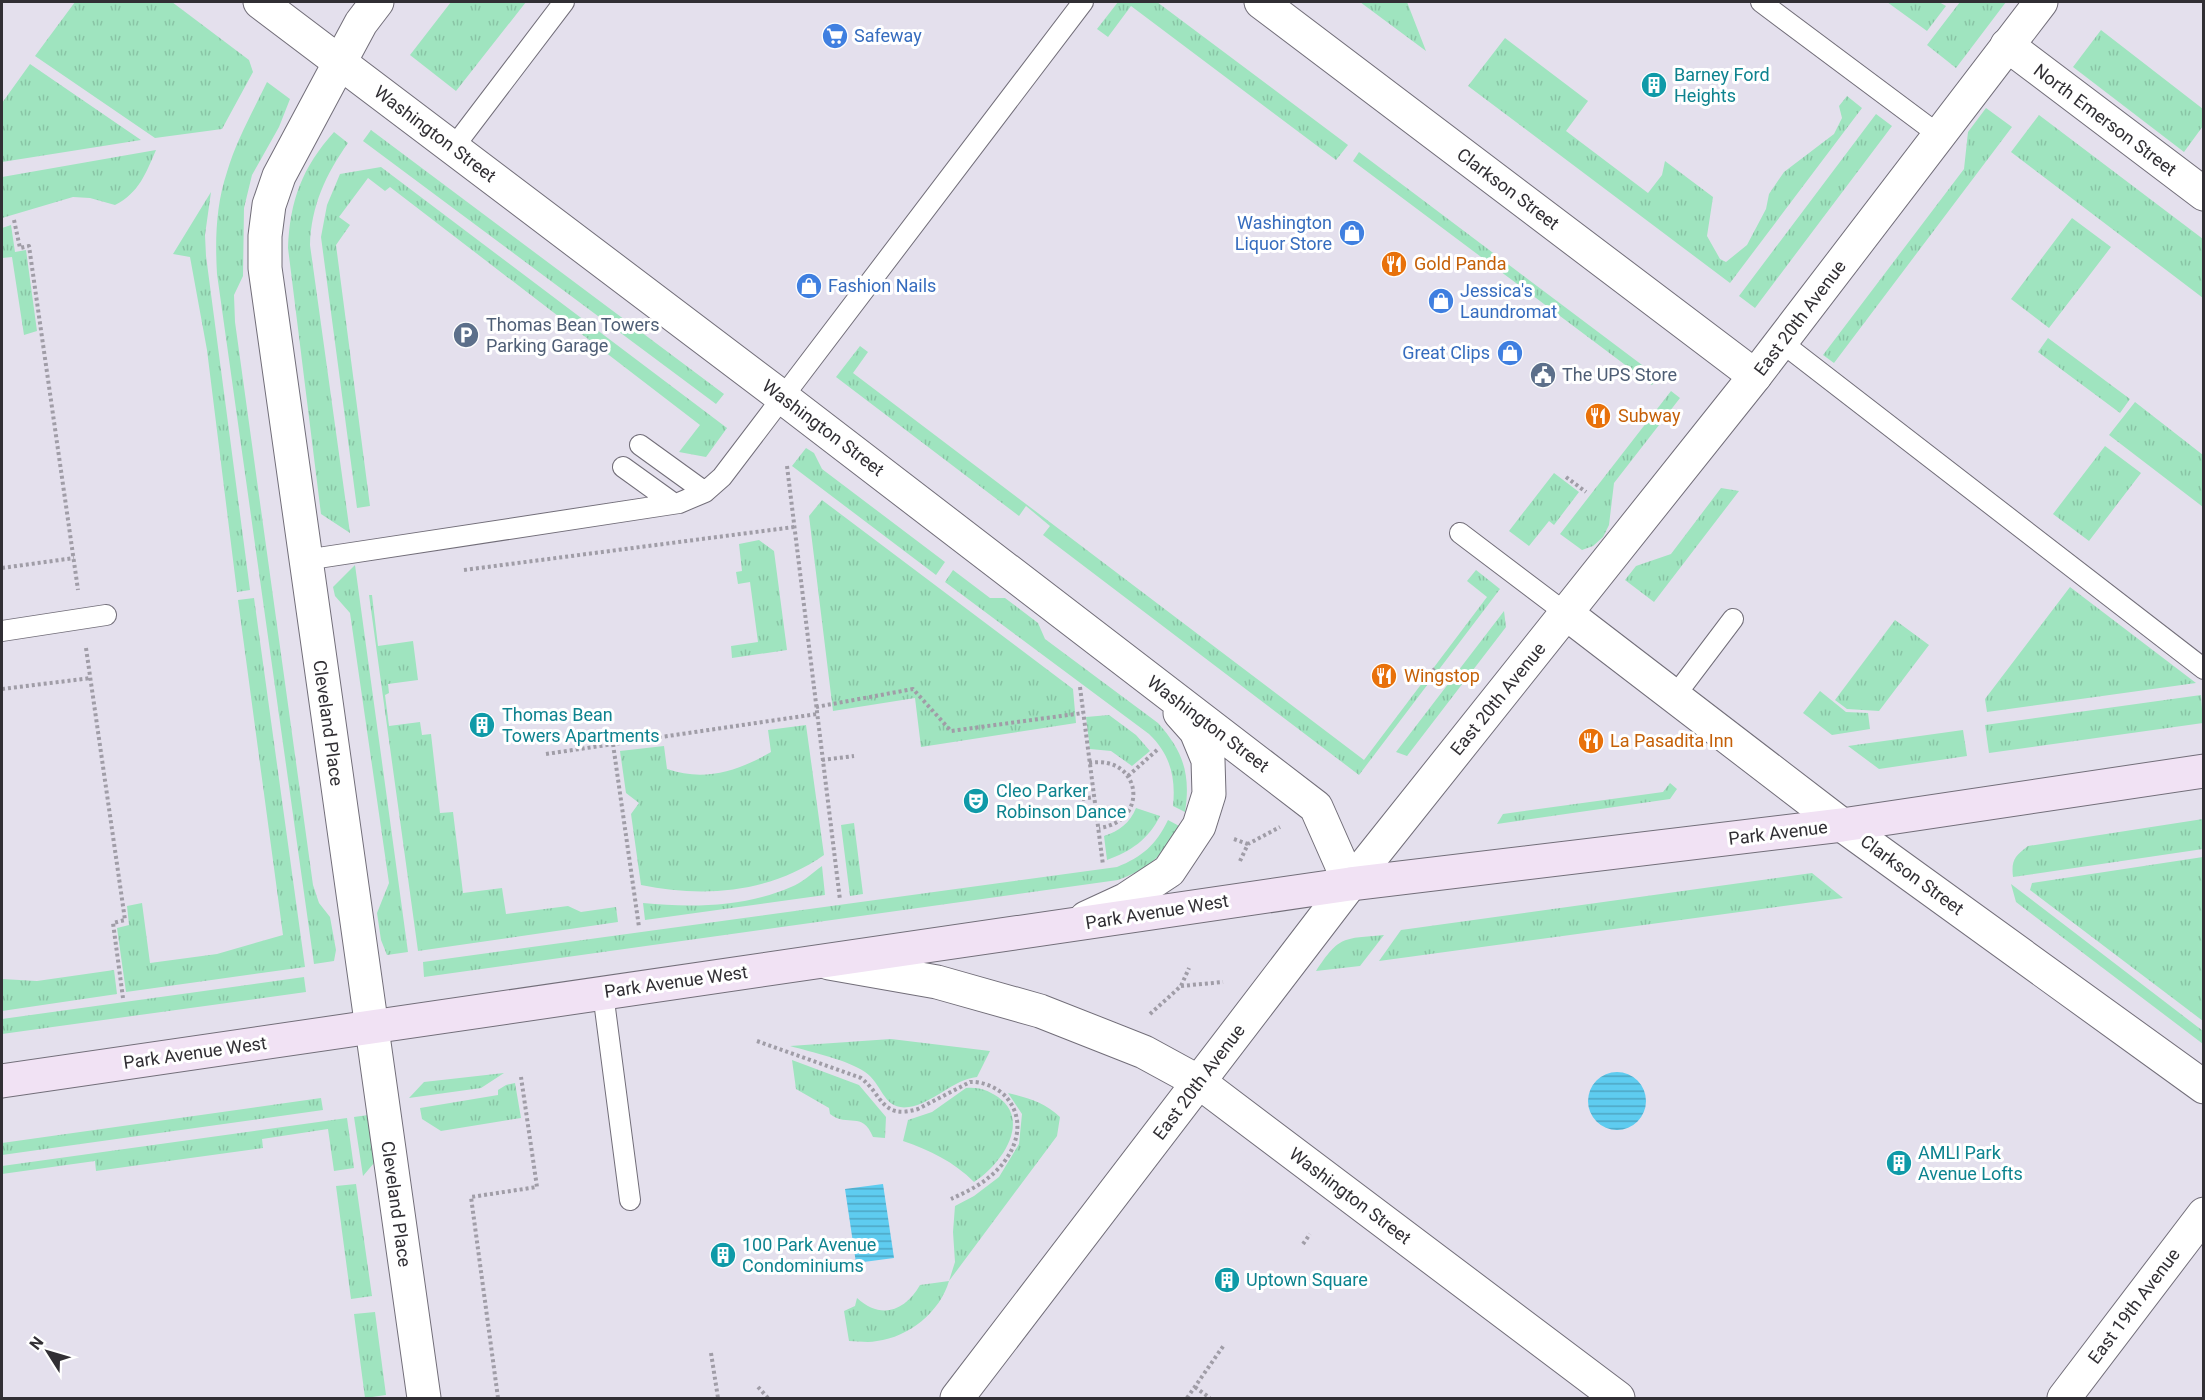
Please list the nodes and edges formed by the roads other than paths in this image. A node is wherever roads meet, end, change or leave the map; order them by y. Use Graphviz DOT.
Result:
graph roads {
  1 [pos="260,2"];
  2 [pos="377,2"];
  3 [pos="1083,2"];
  4 [pos="1261,2"];
  5 [pos="1761,2"];
  6 [pos="2041,2"];
  7 [pos="558,6"];
  8 [pos="2007,45"];
  9 [pos="340,62"];
  10 [pos="1939,135"];
  11 [pos="453,148"];
  12 [pos="2204,194"];
  13 [pos="1781,342"];
  14 [pos="1755,376"];
  15 [pos="782,397"];
  16 [pos="640,445"];
  17 [pos="623,467"];
  18 [pos="705,492"];
  19 [pos="673,503"];
  20 [pos="1460,533"];
  21 [pos="305,560"];
  22 [pos="1567,614"];
  23 [pos="106,615"];
  24 [pos="1733,619"];
  25 [pos="2,631"];
  26 [pos="2204,669"];
  27 [pos="1158,686"];
  28 [pos="1674,697"];
  29 [pos="2204,771"];
  30 [pos="1842,825"];
  31 [pos="1350,884"];
  32 [pos="1070,925"];
  33 [pos="822,961"];
  34 [pos="603,993"];
  35 [pos="371,1027"];
  36 [pos="2,1081"];
  37 [pos="1199,1082"];
  38 [pos="2204,1087"];
  39 [pos="630,1200"];
  40 [pos="2204,1214"];
  41 [pos="424,1398"];
  42 [pos="957,1398"];
  43 [pos="1618,1398"];
  44 [pos="2064,1398"];
  1 -- 9 [label="street, Washington Street"];
  2 -- 9 [label="street, Cleveland Place"];
  3 -- 15 [label="lane"];
  4 -- 14 [label="street, Clarkson Street"];
  5 -- 10 [label="lane"];
  6 -- 8 [label="street, East 20th Avenue"];
  7 -- 11 [label="lane"];
  8 -- 10 [label="street, East 20th Avenue"];
  8 -- 12 [label="street, North Emerson Street"];
  9 -- 11 [label="street, Washington Street"];
  9 -- 21 [label="street, Cleveland Place"];
  10 -- 13 [label="street, East 20th Avenue"];
  11 -- 15 [label="street, Washington Street"];
  13 -- 14 [label="street, East 20th Avenue"];
  13 -- 26 [label="lane"];
  14 -- 22 [label="street, East 20th Avenue"];
  15 -- 18 [label="lane"];
  15 -- 27 [label="street, Washington Street"];
  16 -- 18 [label="lane"];
  17 -- 19 [label="lane"];
  18 -- 19 [label="lane"];
  19 -- 21 [label="lane"];
  20 -- 22 [label="lane"];
  21 -- 35 [label="street, Cleveland Place"];
  22 -- 28 [label="street, Clarkson Street"];
  22 -- 31 [label="street, East 20th Avenue"];
  23 -- 25 [label="lane"];
  24 -- 28 [label="lane"];
  27 -- 31 [label="street, Washington Street"];
  27 -- 32 [label="street"];
  28 -- 30 [label="street, Clarkson Street"];
  29 -- 30 [label="main road, Park Avenue"];
  30 -- 31 [label="main road, Park Avenue"];
  30 -- 38 [label="street, Clarkson Street"];
  31 -- 32 [label="main road, Park Avenue West"];
  31 -- 37 [label="street, East 20th Avenue"];
  32 -- 33 [label="main road, Park Avenue West"];
  33 -- 34 [label="main road, Park Avenue West"];
  33 -- 37 [label="street, Washington Street"];
  34 -- 35 [label="main road, Park Avenue West"];
  34 -- 39 [label="lane"];
  35 -- 36 [label="main road, Park Avenue West"];
  35 -- 41 [label="street, Cleveland Place"];
  37 -- 42 [label="street, East 20th Avenue"];
  37 -- 43 [label="street, Washington Street"];
  40 -- 44 [label="street, East 19th Avenue"];
}
